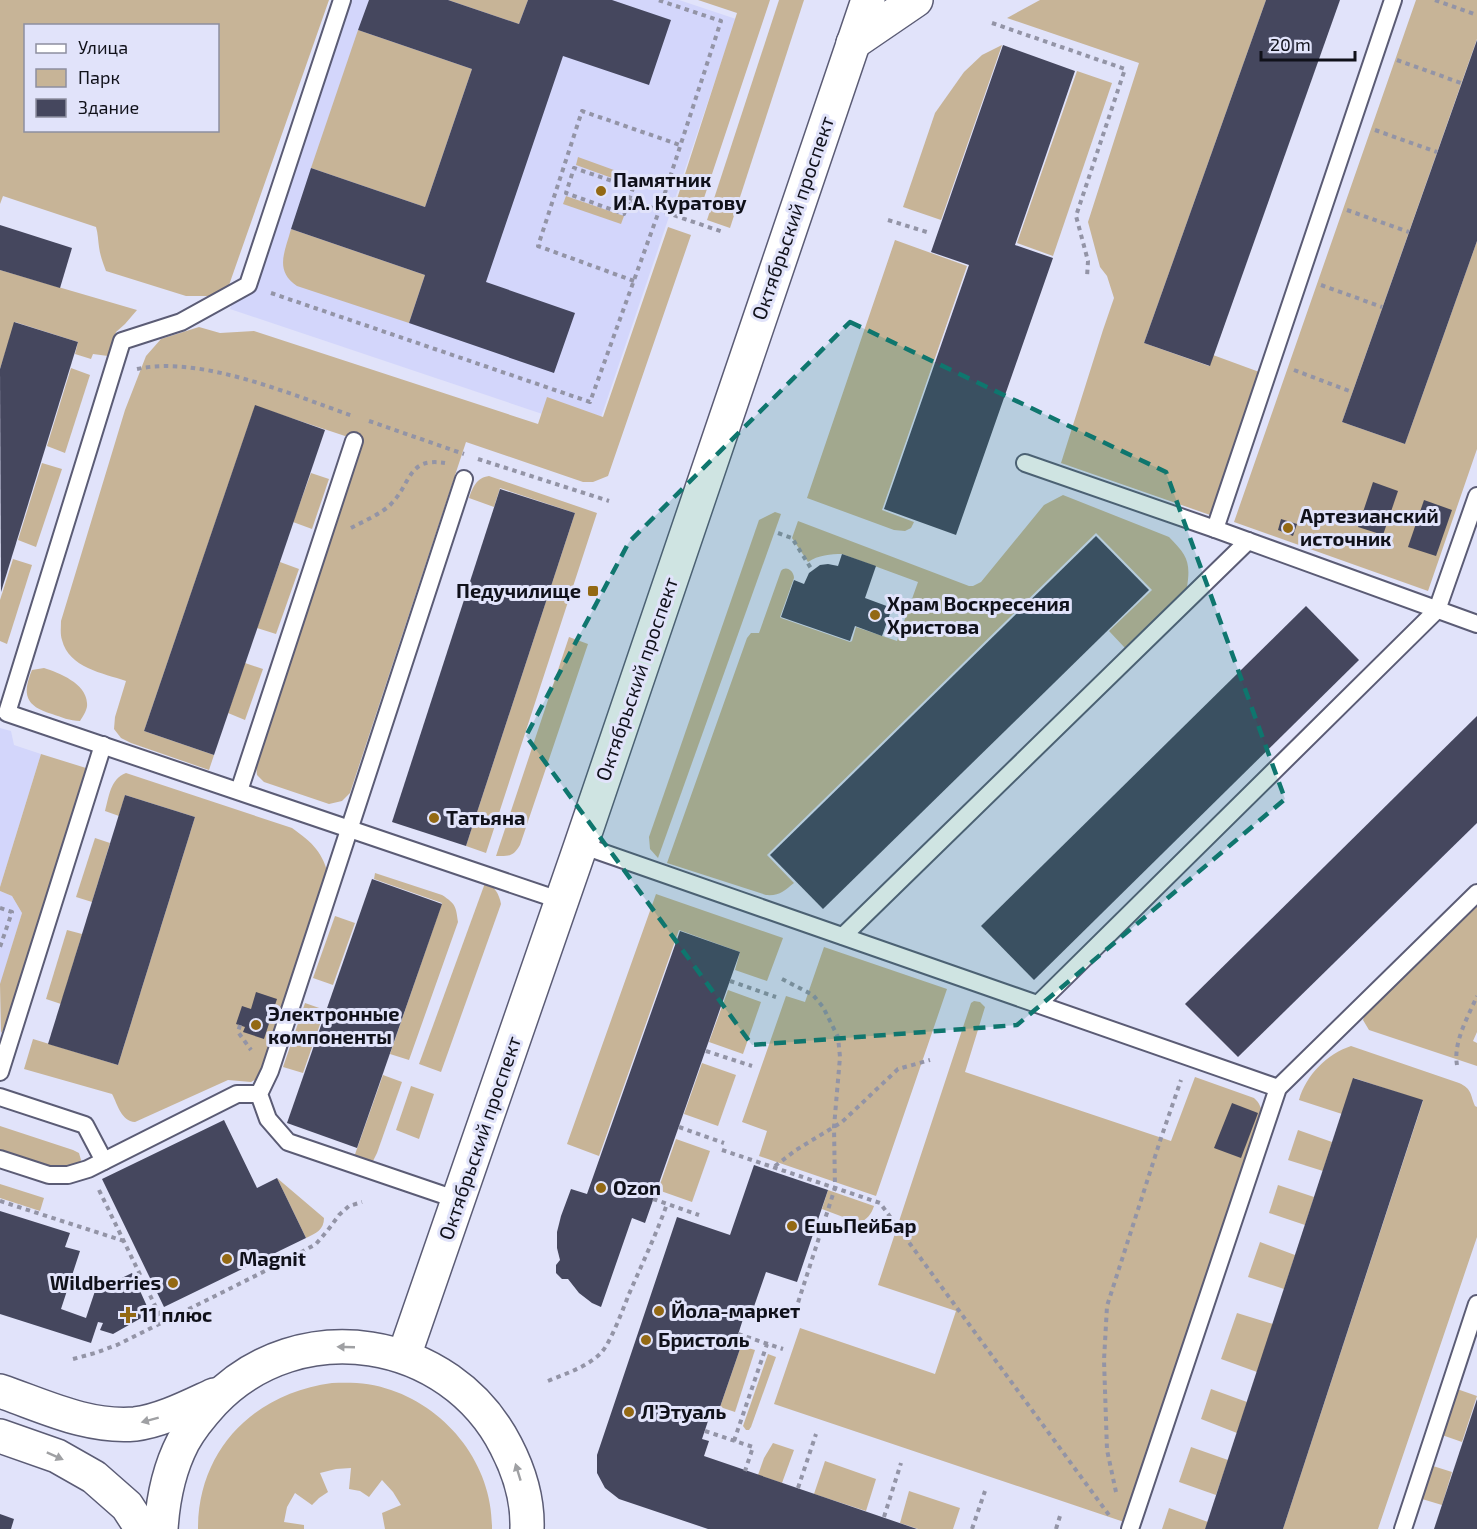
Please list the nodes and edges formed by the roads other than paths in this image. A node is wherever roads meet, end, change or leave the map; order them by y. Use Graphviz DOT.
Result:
graph roads {
  1 [pos="342,0"];
  2 [pos="868,0"];
  3 [pos="916,0"];
  4 [pos="1393,0"];
  5 [pos="853,43"];
  6 [pos="354,441"];
  7 [pos="1025,463"];
  8 [pos="464,479"];
  9 [pos="1477,496"];
  10 [pos="1215,529"];
  11 [pos="1248,541"];
  12 [pos="1437,610"];
  13 [pos="1477,624"];
  14 [pos="104,745"];
  15 [pos="239,791"];
  16 [pos="350,829"];
  17 [pos="581,845"];
  18 [pos="1477,893"];
  19 [pos="561,901"];
  20 [pos="843,936"];
  21 [pos="1038,1004"];
  22 [pos="0,1072"];
  23 [pos="1278,1088"];
  24 [pos="259,1094"];
  25 [pos="0,1097"];
  26 [pos="0,1159"];
  27 [pos="104,1161"];
  28 [pos="458,1200"];
  29 [pos="1477,1304"];
  30 [pos="404,1356"];
  31 [pos="0,1391"];
  32 [pos="224,1391"];
  33 [pos="0,1436"];
  34 [pos="142,1529"];
  35 [pos="161,1529"];
  36 [pos="527,1529"];
  37 [pos="1130,1529"];
  38 [pos="1403,1529"];
  1 -- 14 [label="lane"];
  2 -- 5 [label="main road, Октябрьский проспект"];
  3 -- 5 [label="main road"];
  4 -- 10 [label="lane"];
  5 -- 17 [label="main road, Октябрьский проспект"];
  6 -- 15 [label="lane"];
  7 -- 10 [label="lane"];
  8 -- 16 [label="lane"];
  9 -- 12 [label="lane"];
  10 -- 11 [label="lane"];
  11 -- 12 [label="lane"];
  11 -- 20 [label="lane"];
  12 -- 13 [label="lane"];
  12 -- 21 [label="lane"];
  14 -- 15 [label="lane"];
  14 -- 22 [label="lane"];
  15 -- 16 [label="lane"];
  16 -- 19 [label="lane"];
  16 -- 24 [label="lane"];
  17 -- 19 [label="main road, Октябрьский проспект"];
  17 -- 20 [label="lane"];
  18 -- 23 [label="lane"];
  19 -- 28 [label="main road, Октябрьский проспект"];
  20 -- 21 [label="lane"];
  21 -- 23 [label="lane"];
  23 -- 37 [label="lane"];
  24 -- 27 [label="lane"];
  24 -- 28 [label="lane"];
  25 -- 27 [label="lane"];
  26 -- 27 [label="lane"];
  28 -- 30 [label="main road, Октябрьский проспект"];
  29 -- 38 [label="lane"];
  30 -- 32 [label="main road, one-way"];
  36 -- 30 [label="main road, one-way"];
  32 -- 31 [label="main road, one-way"];
  32 -- 35 [label="main road"];
  33 -- 34 [label="main road, one-way"];
}
